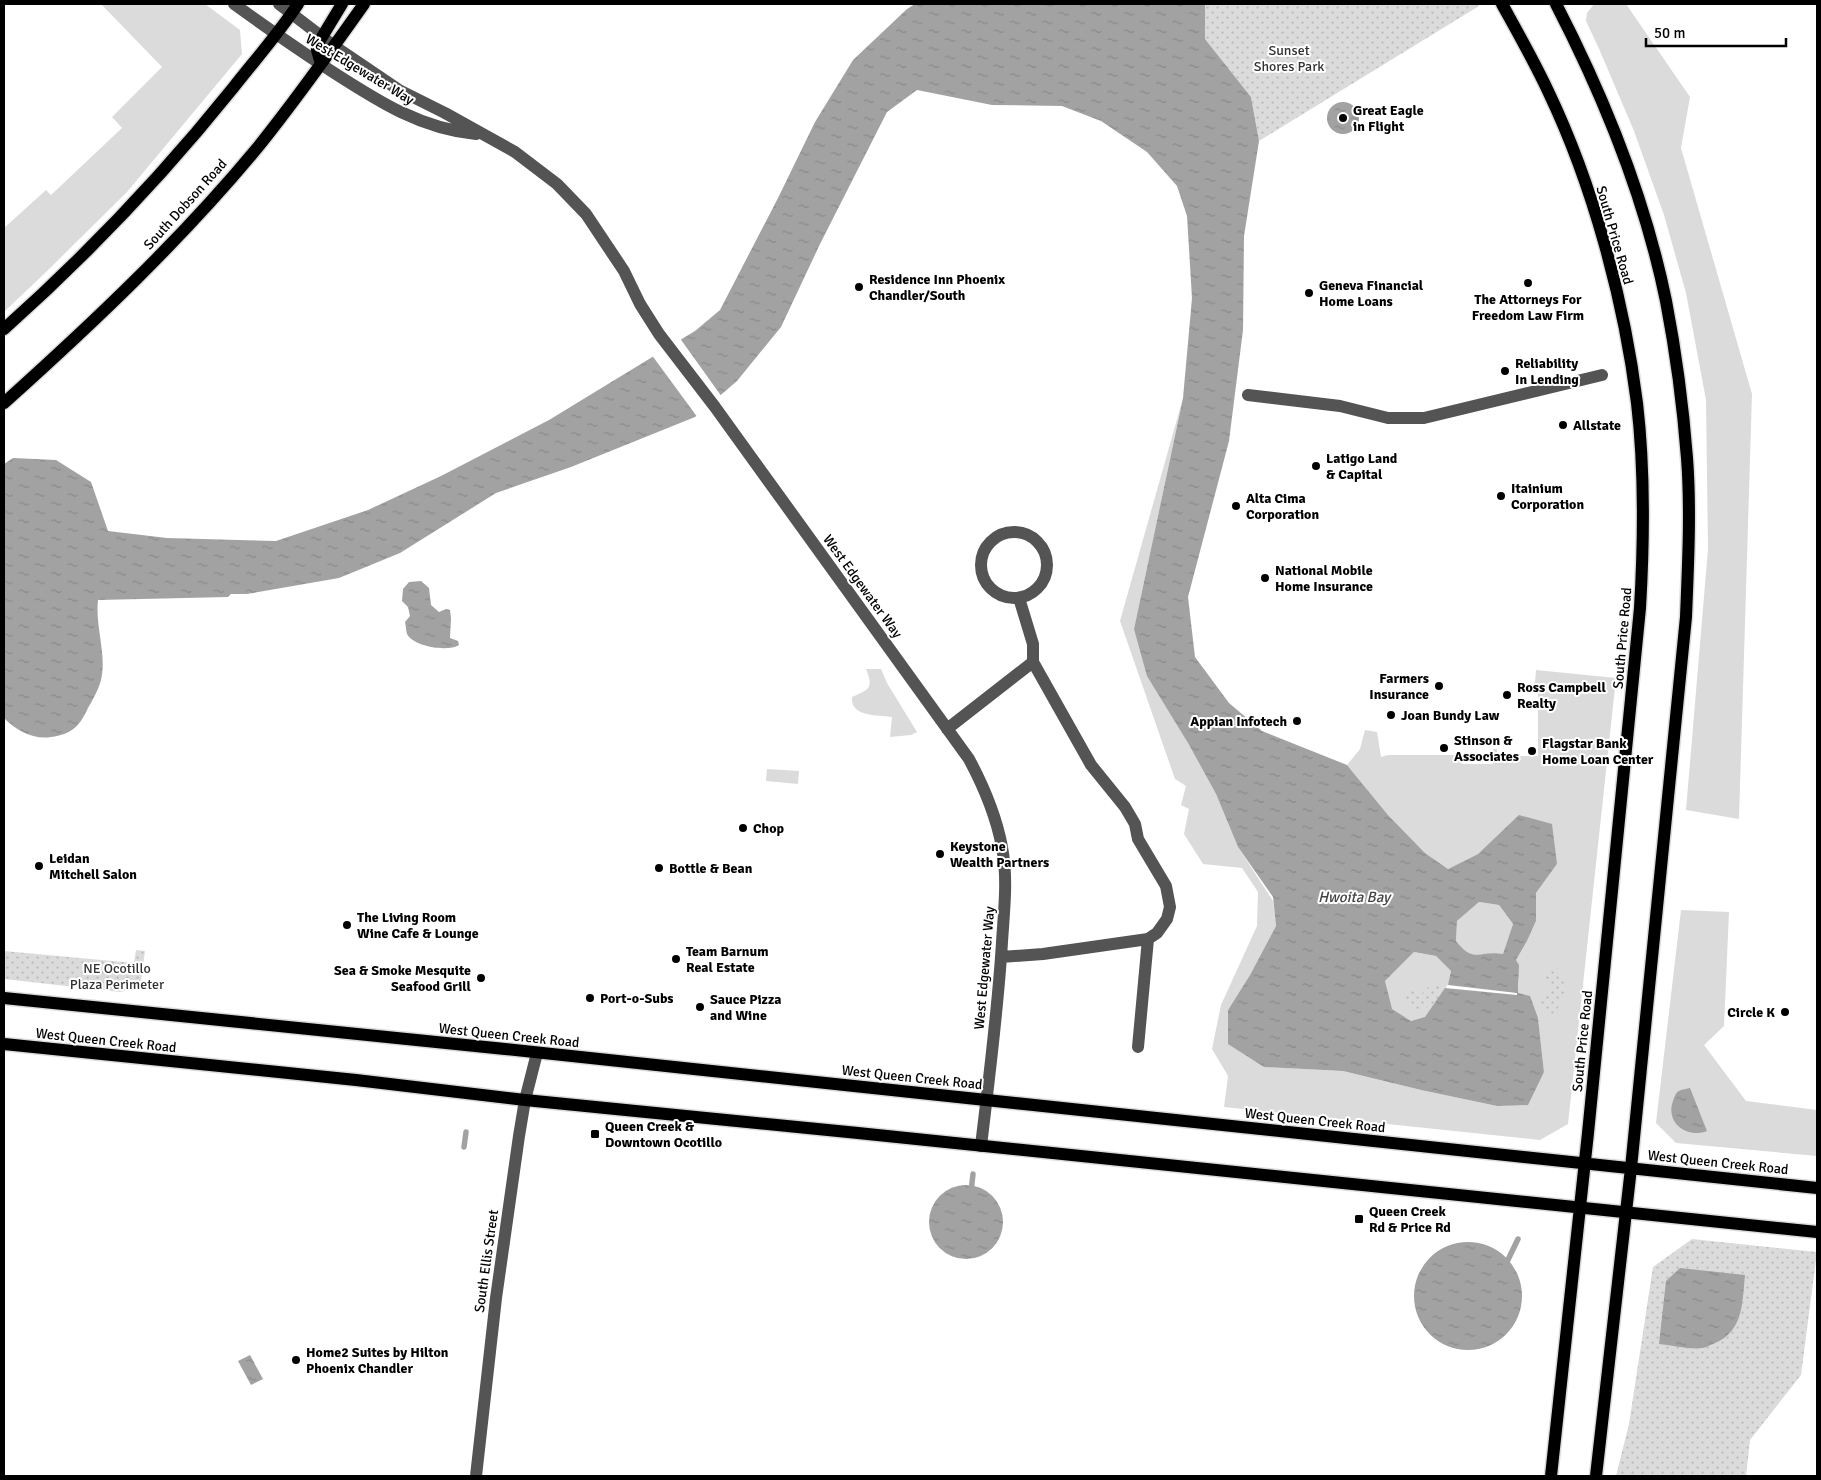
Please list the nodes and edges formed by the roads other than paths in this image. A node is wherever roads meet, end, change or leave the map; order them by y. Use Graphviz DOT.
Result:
graph roads {
  1 [pos="234,4"];
  2 [pos="279,4"];
  3 [pos="342,4"];
  4 [pos="364,4"];
  5 [pos="1502,4"];
  6 [pos="1556,4"];
  7 [pos="295,8"];
  8 [pos="275,34"];
  9 [pos="321,36"];
  10 [pos="334,46"];
  11 [pos="321,64"];
  12 [pos="481,134"];
  13 [pos="4,328"];
  14 [pos="1602,375"];
  15 [pos="1248,395"];
  16 [pos="4,403"];
  17 [pos="1019,598"];
  18 [pos="1033,662"];
  19 [pos="948,729"];
  20 [pos="1148,939"];
  21 [pos="1001,957"];
  22 [pos="4,998"];
  23 [pos="4,1044"];
  24 [pos="1138,1048"];
  25 [pos="537,1052"];
  26 [pos="525,1100"];
  27 [pos="987,1100"];
  28 [pos="982,1146"];
  29 [pos="1585,1163"];
  30 [pos="1632,1168"];
  31 [pos="1817,1188"];
  32 [pos="1580,1208"];
  33 [pos="1626,1213"];
  34 [pos="1817,1232"];
  35 [pos="476,1476"];
  36 [pos="1551,1476"];
  37 [pos="1596,1476"];
  1 -- 8 [label="street, West Edgewater Way"];
  2 -- 7 [label="street, West Edgewater Way"];
  3 -- 9 [label="main road"];
  4 -- 10 [label="main road, South Dobson Road"];
  5 -- 29 [label="main road, South Price Road"];
  6 -- 30 [label="main road"];
  7 -- 8 [label="main road"];
  7 -- 9 [label="street, West Edgewater Way"];
  8 -- 11 [label="street, West Edgewater Way"];
  8 -- 13 [label="main road"];
  9 -- 10 [label="street, West Edgewater Way"];
  9 -- 11 [label="main road"];
  10 -- 11 [label="main road, South Dobson Road"];
  10 -- 12 [label="street, West Edgewater Way"];
  11 -- 12 [label="street, West Edgewater Way"];
  11 -- 16 [label="main road, South Dobson Road"];
  12 -- 19 [label="street, West Edgewater Way"];
  14 -- 15 [label="street"];
  17 -- 17 [label="street"];
  17 -- 18 [label="street"];
  18 -- 19 [label="street"];
  18 -- 20 [label="street"];
  19 -- 21 [label="street, West Edgewater Way"];
  20 -- 21 [label="street"];
  20 -- 24 [label="street"];
  21 -- 27 [label="street, West Edgewater Way"];
  22 -- 25 [label="main road, West Queen Creek Road"];
  23 -- 26 [label="main road, West Queen Creek Road"];
  25 -- 26 [label="street, South Ellis Street"];
  25 -- 27 [label="main road, West Queen Creek Road"];
  26 -- 28 [label="main road, West Queen Creek Road"];
  26 -- 35 [label="street, South Ellis Street"];
  27 -- 28 [label="street, West Edgewater Way"];
  27 -- 29 [label="main road, West Queen Creek Road"];
  28 -- 32 [label="main road, West Queen Creek Road"];
  29 -- 30 [label="main road, West Queen Creek Road"];
  29 -- 32 [label="main road, South Price Road"];
  30 -- 31 [label="main road, West Queen Creek Road"];
  30 -- 33 [label="main road"];
  32 -- 33 [label="main road, West Queen Creek Road"];
  32 -- 36 [label="main road, South Price Road"];
  33 -- 34 [label="main road, West Queen Creek Road"];
  33 -- 37 [label="main road"];
}
